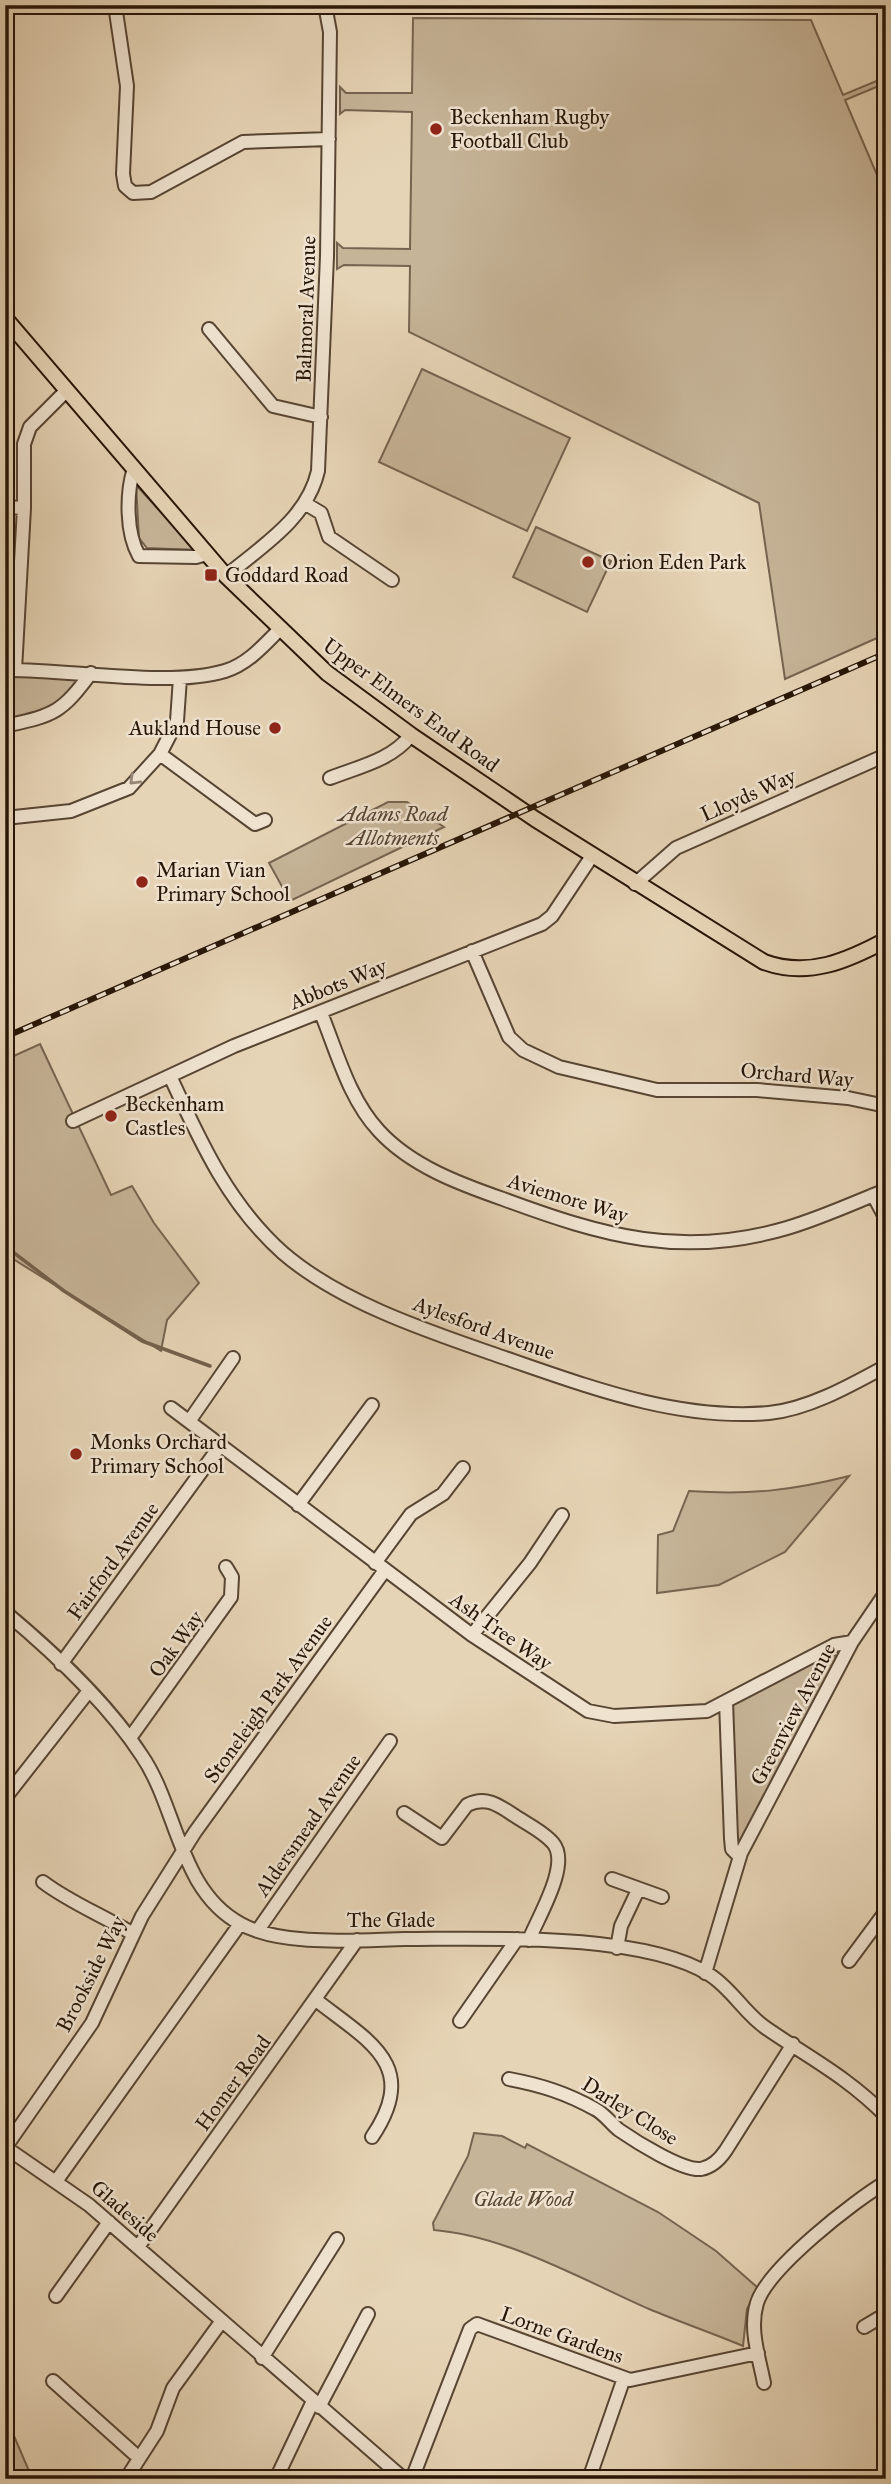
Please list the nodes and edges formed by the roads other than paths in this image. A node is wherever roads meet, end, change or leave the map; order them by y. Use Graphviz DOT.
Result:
graph roads {
  1 [pos="115,5"];
  2 [pos="325,5"];
  3 [pos="883,5"];
  4 [pos="886,11"];
  5 [pos="329,139"];
  6 [pos="5,318"];
  7 [pos="209,329"];
  8 [pos="67,390"];
  9 [pos="321,417"];
  10 [pos="134,468"];
  11 [pos="306,504"];
  12 [pos="5,507"];
  13 [pos="24,508"];
  14 [pos="207,554"];
  15 [pos="226,576"];
  16 [pos="392,580"];
  17 [pos="280,629"];
  18 [pos="10,670"];
  19 [pos="91,673"];
  20 [pos="180,678"];
  21 [pos="5,722"];
  22 [pos="411,735"];
  23 [pos="160,754"];
  24 [pos="886,755"];
  25 [pos="330,778"];
  26 [pos="5,818"];
  27 [pos="265,820"];
  28 [pos="592,856"];
  29 [pos="635,884"];
  30 [pos="886,940"];
  31 [pos="472,951"];
  32 [pos="321,1013"];
  33 [pos="170,1076"];
  34 [pos="886,1106"];
  35 [pos="73,1121"];
  36 [pos="886,1190"];
  37 [pos="873,1195"];
  38 [pos="886,1219"];
  39 [pos="233,1358"];
  40 [pos="886,1366"];
  41 [pos="372,1405"];
  42 [pos="171,1408"];
  43 [pos="190,1420"];
  44 [pos="220,1446"];
  45 [pos="463,1468"];
  46 [pos="298,1505"];
  47 [pos="562,1515"];
  48 [pos="226,1567"];
  49 [pos="380,1567"];
  50 [pos="886,1592"];
  51 [pos="5,1612"];
  52 [pos="472,1635"];
  53 [pos="852,1642"];
  54 [pos="61,1664"];
  55 [pos="88,1692"];
  56 [pos="726,1701"];
  57 [pos="130,1738"];
  58 [pos="390,1741"];
  59 [pos="5,1798"];
  60 [pos="404,1813"];
  61 [pos="184,1852"];
  62 [pos="740,1857"];
  63 [pos="612,1879"];
  64 [pos="43,1882"];
  65 [pos="638,1890"];
  66 [pos="662,1897"];
  67 [pos="886,1911"];
  68 [pos="240,1924"];
  69 [pos="258,1930"];
  70 [pos="133,1934"];
  71 [pos="356,1940"];
  72 [pos="523,1940"];
  73 [pos="617,1948"];
  74 [pos="849,1961"];
  75 [pos="705,1973"];
  76 [pos="316,2000"];
  77 [pos="460,2021"];
  78 [pos="793,2044"];
  79 [pos="509,2079"];
  80 [pos="886,2116"];
  81 [pos="372,2137"];
  82 [pos="5,2147"];
  83 [pos="57,2179"];
  84 [pos="886,2182"];
  85 [pos="109,2222"];
  86 [pos="337,2238"];
  87 [pos="138,2247"];
  88 [pos="56,2296"];
  89 [pos="368,2314"];
  90 [pos="886,2314"];
  91 [pos="221,2322"];
  92 [pos="864,2327"];
  93 [pos="758,2353"];
  94 [pos="262,2358"];
  95 [pos="624,2378"];
  96 [pos="53,2381"];
  97 [pos="764,2383"];
  98 [pos="316,2404"];
  99 [pos="139,2458"];
  100 [pos="126,2479"];
  101 [pos="276,2479"];
  102 [pos="404,2479"];
  103 [pos="412,2479"];
  104 [pos="589,2479"];
  1 -- 5 [label="street"];
  2 -- 5 [label="street, Balmoral Avenue"];
  3 -- 4 [label="street"];
  5 -- 9 [label="street, Balmoral Avenue"];
  6 -- 8 [label="main road, Upper Elmers End Road"];
  7 -- 9 [label="street"];
  8 -- 10 [label="main road, Upper Elmers End Road"];
  8 -- 13 [label="street"];
  9 -- 11 [label="street, Balmoral Avenue"];
  10 -- 14 [label="main road, Upper Elmers End Road"];
  10 -- 14 [label="street"];
  11 -- 15 [label="street, Balmoral Avenue"];
  11 -- 16 [label="street"];
  12 -- 13 [label="street"];
  13 -- 18 [label="street"];
  14 -- 15 [label="main road, Upper Elmers End Road"];
  15 -- 17 [label="main road, Upper Elmers End Road"];
  17 -- 20 [label="street"];
  17 -- 22 [label="main road, Upper Elmers End Road"];
  18 -- 19 [label="street"];
  19 -- 20 [label="street"];
  19 -- 21 [label="street"];
  20 -- 23 [label="street"];
  22 -- 25 [label="street"];
  22 -- 28 [label="main road, Upper Elmers End Road"];
  23 -- 26 [label="street, one-way"];
  23 -- 27 [label="street"];
  24 -- 29 [label="street, Lloyds Way"];
  28 -- 29 [label="main road, Upper Elmers End Road"];
  28 -- 31 [label="street, Abbots Way"];
  29 -- 30 [label="main road, Upper Elmers End Road"];
  31 -- 32 [label="street, Abbots Way"];
  31 -- 34 [label="street, Orchard Way"];
  32 -- 33 [label="street, Abbots Way"];
  32 -- 37 [label="street, Aviemore Way"];
  33 -- 35 [label="street, Abbots Way"];
  33 -- 40 [label="street, Aylesford Avenue"];
  36 -- 37 [label="street, Aviemore Way"];
  37 -- 38 [label="street"];
  39 -- 43 [label="street"];
  41 -- 46 [label="street"];
  42 -- 43 [label="street, Ash Tree Way"];
  43 -- 44 [label="street, Ash Tree Way"];
  44 -- 46 [label="street, Ash Tree Way"];
  44 -- 54 [label="street, Fairford Avenue"];
  45 -- 49 [label="street, Stoneleigh Park Avenue"];
  46 -- 49 [label="street, Ash Tree Way"];
  47 -- 52 [label="street"];
  48 -- 57 [label="street, Oak Way"];
  49 -- 52 [label="street, Ash Tree Way"];
  49 -- 61 [label="street, Stoneleigh Park Avenue"];
  50 -- 53 [label="street, Greenview Avenue"];
  51 -- 54 [label="street, The Glade"];
  52 -- 56 [label="street, Ash Tree Way"];
  53 -- 56 [label="street, Ash Tree Way"];
  53 -- 62 [label="street, Greenview Avenue"];
  54 -- 55 [label="street, The Glade"];
  55 -- 57 [label="street, The Glade"];
  55 -- 59 [label="street"];
  56 -- 62 [label="street, Greenview Avenue"];
  57 -- 61 [label="street, The Glade"];
  58 -- 69 [label="street, Aldersmead Avenue"];
  60 -- 72 [label="street"];
  61 -- 68 [label="street, The Glade"];
  61 -- 70 [label="street, Brookside Way"];
  62 -- 75 [label="street, Greenview Avenue"];
  63 -- 65 [label="street"];
  64 -- 70 [label="street"];
  65 -- 66 [label="street"];
  65 -- 73 [label="street"];
  67 -- 74 [label="street"];
  68 -- 69 [label="street, The Glade"];
  68 -- 83 [label="street"];
  69 -- 71 [label="street, The Glade"];
  70 -- 82 [label="street, Brookside Way"];
  71 -- 72 [label="street, The Glade"];
  71 -- 76 [label="street, Homer Road"];
  72 -- 73 [label="street, The Glade"];
  72 -- 77 [label="street"];
  73 -- 75 [label="street, The Glade"];
  75 -- 78 [label="street, The Glade"];
  76 -- 81 [label="street"];
  76 -- 87 [label="street, Homer Road"];
  78 -- 79 [label="street, Darley Close"];
  78 -- 80 [label="street, The Glade"];
  82 -- 83 [label="street, Gladeside"];
  83 -- 85 [label="street, Gladeside"];
  84 -- 93 [label="street"];
  85 -- 87 [label="street, Gladeside"];
  85 -- 88 [label="street"];
  86 -- 94 [label="street"];
  87 -- 91 [label="street, Gladeside"];
  89 -- 98 [label="street"];
  90 -- 92 [label="street"];
  91 -- 94 [label="street, Gladeside"];
  91 -- 99 [label="street"];
  93 -- 95 [label="street, Lorne Gardens"];
  93 -- 97 [label="street"];
  94 -- 98 [label="street, Gladeside"];
  95 -- 103 [label="street, Lorne Gardens"];
  95 -- 104 [label="street"];
  96 -- 99 [label="street"];
  98 -- 101 [label="street"];
  98 -- 102 [label="street, Gladeside"];
  99 -- 100 [label="street"];
}
